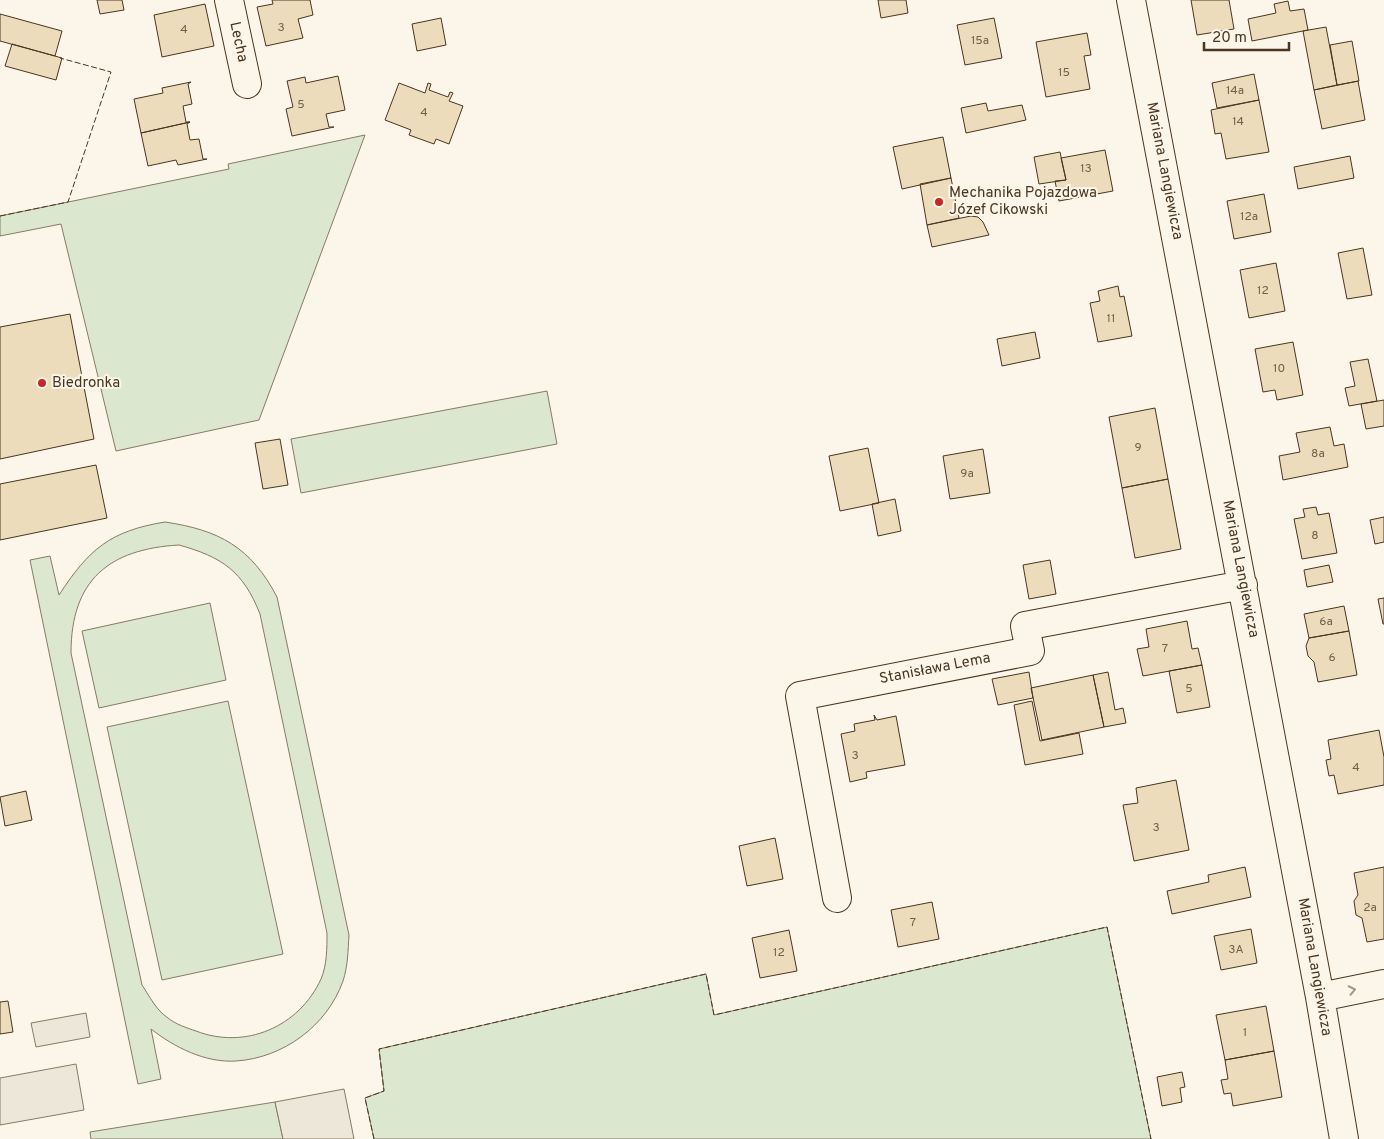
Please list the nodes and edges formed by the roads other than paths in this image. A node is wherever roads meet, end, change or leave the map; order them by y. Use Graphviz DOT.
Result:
graph roads {
  1 [pos="229,0"];
  2 [pos="1131,0"];
  3 [pos="247,84"];
  4 [pos="1243,586"];
  5 [pos="837,898"];
  6 [pos="1384,984"];
  7 [pos="1320,997"];
  8 [pos="1344,1139"];
  1 -- 3 [label="street, Lecha"];
  2 -- 4 [label="street, Mariana Langiewicza"];
  4 -- 5 [label="street, Stanisława Lema"];
  4 -- 7 [label="street, Mariana Langiewicza"];
  7 -- 6 [label="street, one-way"];
  7 -- 8 [label="street, Mariana Langiewicza"];
}
